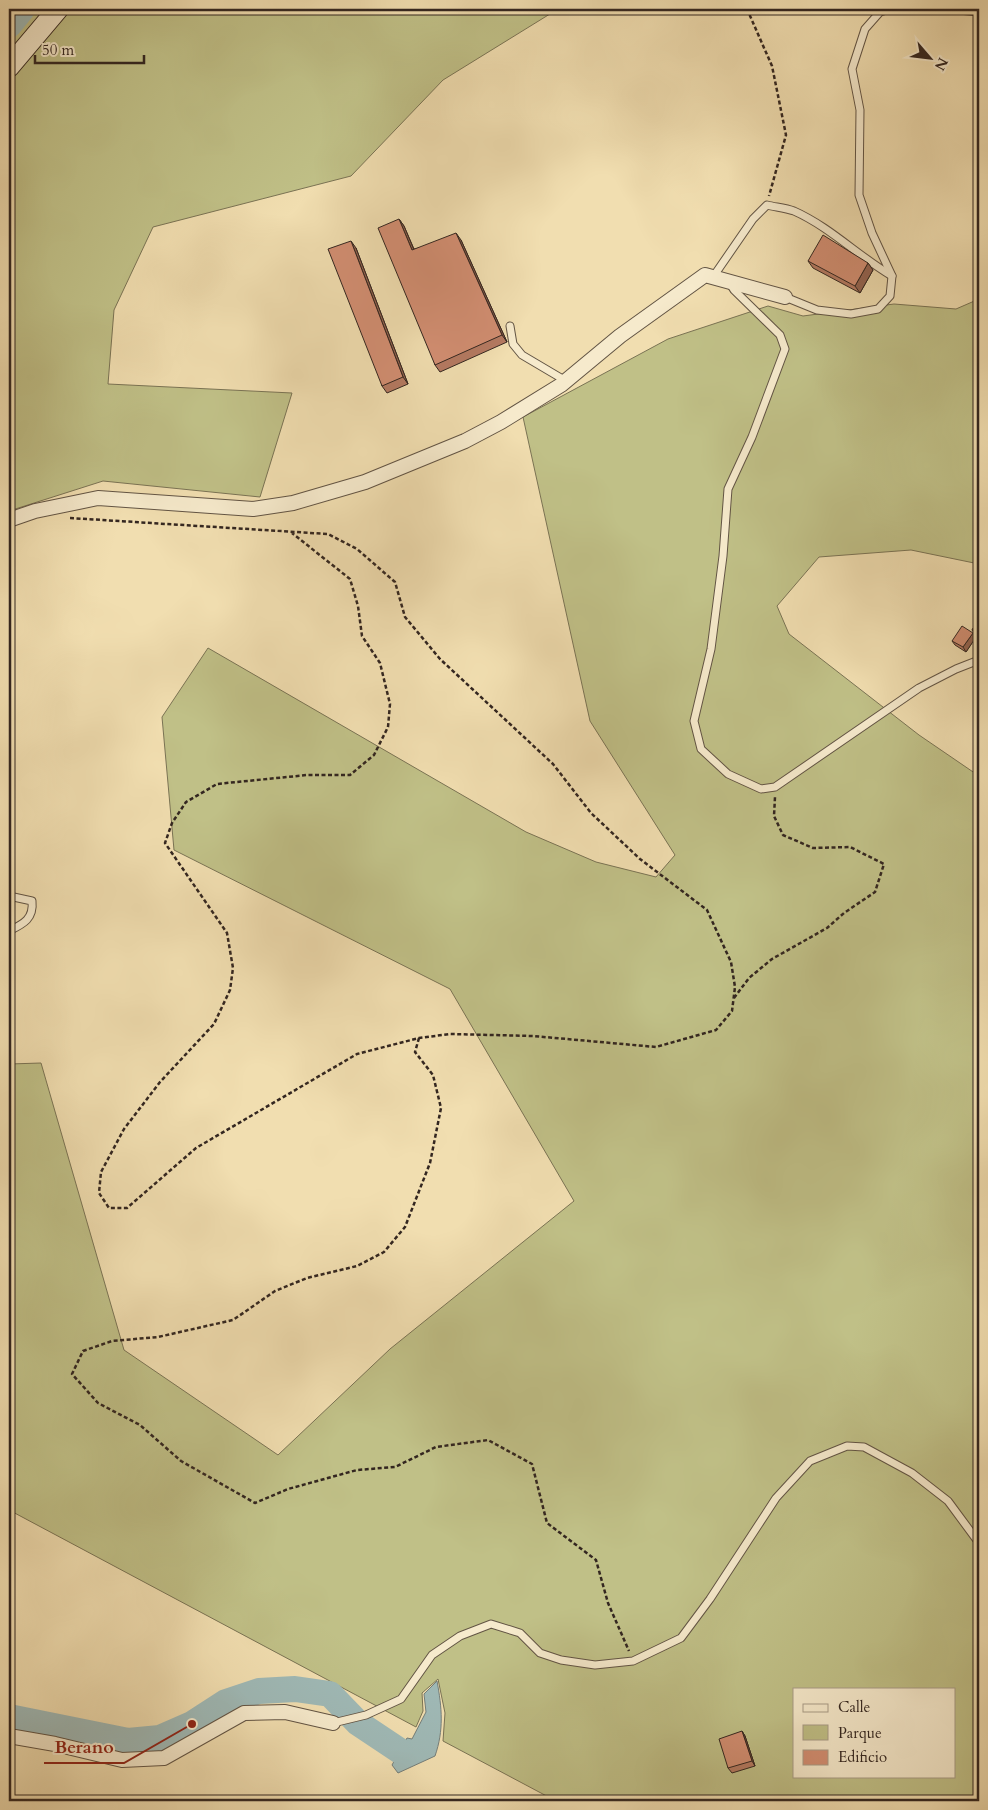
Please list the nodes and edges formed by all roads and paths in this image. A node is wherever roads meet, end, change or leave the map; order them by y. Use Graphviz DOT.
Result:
graph roads {
  1 [pos="58,9"];
  2 [pos="747,9"];
  3 [pos="890,9"];
  4 [pos="949,9"];
  5 [pos="979,12"];
  6 [pos="9,67"];
  7 [pos="767,205"];
  8 [pos="892,276"];
  9 [pos="713,277"];
  10 [pos="729,281"];
  11 [pos="785,297"];
  12 [pos="510,326"];
  13 [pos="566,380"];
  14 [pos="63,517"];
  15 [pos="9,520"];
  16 [pos="292,533"];
  17 [pos="979,660"];
  18 [pos="775,787"];
  19 [pos="9,896"];
  20 [pos="9,931"];
  21 [pos="733,999"];
  22 [pos="419,1038"];
  23 [pos="979,1543"];
  24 [pos="633,1661"];
  25 [pos="333,1723"];
  26 [pos="9,1736"];
  1 -- 6 [label="main road"];
  2 -- 7 [label="path"];
  3 -- 8 [label="lane"];
  4 -- 5 [label="lane"];
  7 -- 8 [label="lane"];
  7 -- 9 [label="lane"];
  8 -- 11 [label="lane"];
  9 -- 10 [label="street"];
  9 -- 13 [label="street"];
  10 -- 11 [label="street"];
  10 -- 18 [label="lane"];
  12 -- 13 [label="lane"];
  13 -- 15 [label="street"];
  14 -- 16 [label="path"];
  16 -- 21 [label="path"];
  16 -- 22 [label="path"];
  17 -- 18 [label="lane"];
  18 -- 21 [label="path"];
  19 -- 20 [label="lane"];
  21 -- 22 [label="path"];
  22 -- 24 [label="path"];
  23 -- 24 [label="lane"];
  24 -- 25 [label="lane"];
  25 -- 26 [label="street"];
}
